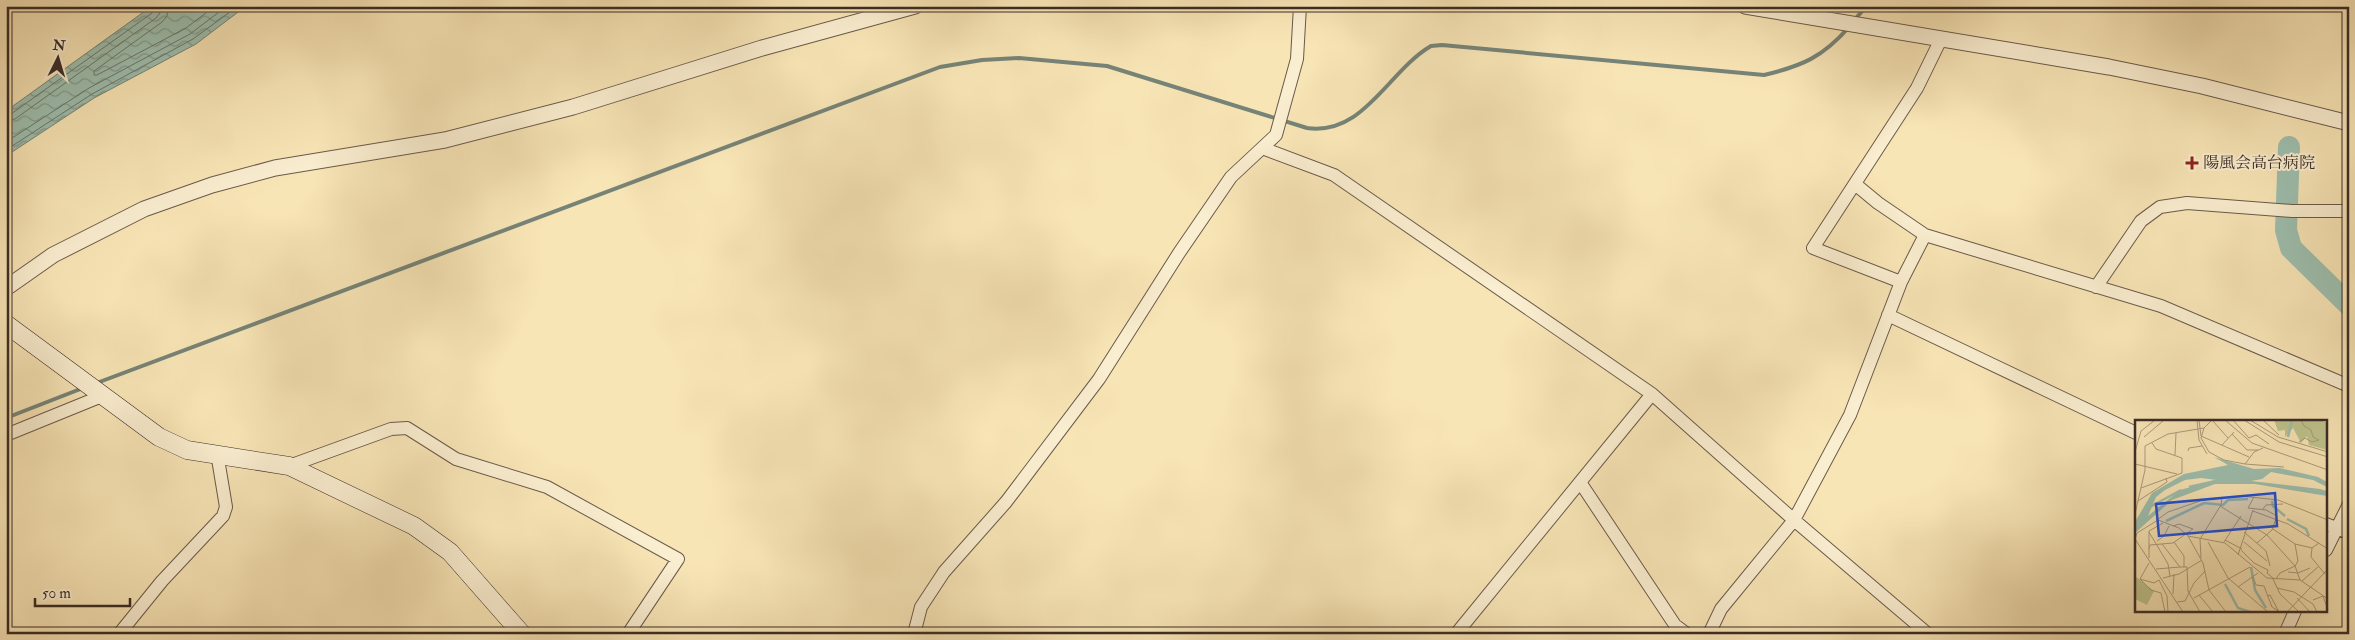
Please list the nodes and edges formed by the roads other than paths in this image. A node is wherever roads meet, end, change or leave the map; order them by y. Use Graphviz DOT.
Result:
graph roads {
  1 [pos="915,6"];
  2 [pos="1300,6"];
  3 [pos="1746,6"];
  4 [pos="1941,39"];
  5 [pos="2349,123"];
  6 [pos="1262,148"];
  7 [pos="1855,184"];
  8 [pos="2349,211"];
  9 [pos="1925,235"];
  10 [pos="1901,282"];
  11 [pos="2096,287"];
  12 [pos="6,288"];
  13 [pos="1888,315"];
  14 [pos="6,324"];
  15 [pos="2349,386"];
  16 [pos="1652,394"];
  17 [pos="102,396"];
  18 [pos="2135,433"];
  19 [pos="6,435"];
  20 [pos="216,453"];
  21 [pos="289,466"];
  22 [pos="1580,482"];
  23 [pos="2349,504"];
  24 [pos="1794,520"];
  25 [pos="2337,529"];
  26 [pos="2328,546"];
  27 [pos="2296,612"];
  28 [pos="118,634"];
  29 [pos="522,634"];
  30 [pos="628,634"];
  31 [pos="914,634"];
  32 [pos="1456,634"];
  33 [pos="1687,634"];
  34 [pos="1709,634"];
  35 [pos="1928,634"];
  36 [pos="2285,634"];
  1 -- 12 [label="street"];
  2 -- 6 [label="street"];
  3 -- 4 [label="street"];
  4 -- 5 [label="street"];
  4 -- 7 [label="street"];
  6 -- 16 [label="street"];
  6 -- 31 [label="street"];
  7 -- 9 [label="street"];
  7 -- 10 [label="street"];
  8 -- 11 [label="street"];
  9 -- 10 [label="street"];
  9 -- 11 [label="street"];
  10 -- 13 [label="street"];
  11 -- 15 [label="street"];
  13 -- 18 [label="street"];
  13 -- 24 [label="street"];
  14 -- 17 [label="main road"];
  16 -- 22 [label="street"];
  16 -- 24 [label="street"];
  17 -- 19 [label="street"];
  17 -- 20 [label="main road"];
  20 -- 21 [label="main road"];
  20 -- 28 [label="street"];
  21 -- 29 [label="main road"];
  21 -- 30 [label="street"];
  22 -- 32 [label="street"];
  22 -- 33 [label="street"];
  23 -- 25 [label="street"];
  24 -- 34 [label="street"];
  24 -- 35 [label="street"];
  25 -- 26 [label="street"];
  27 -- 36 [label="street"];
}
